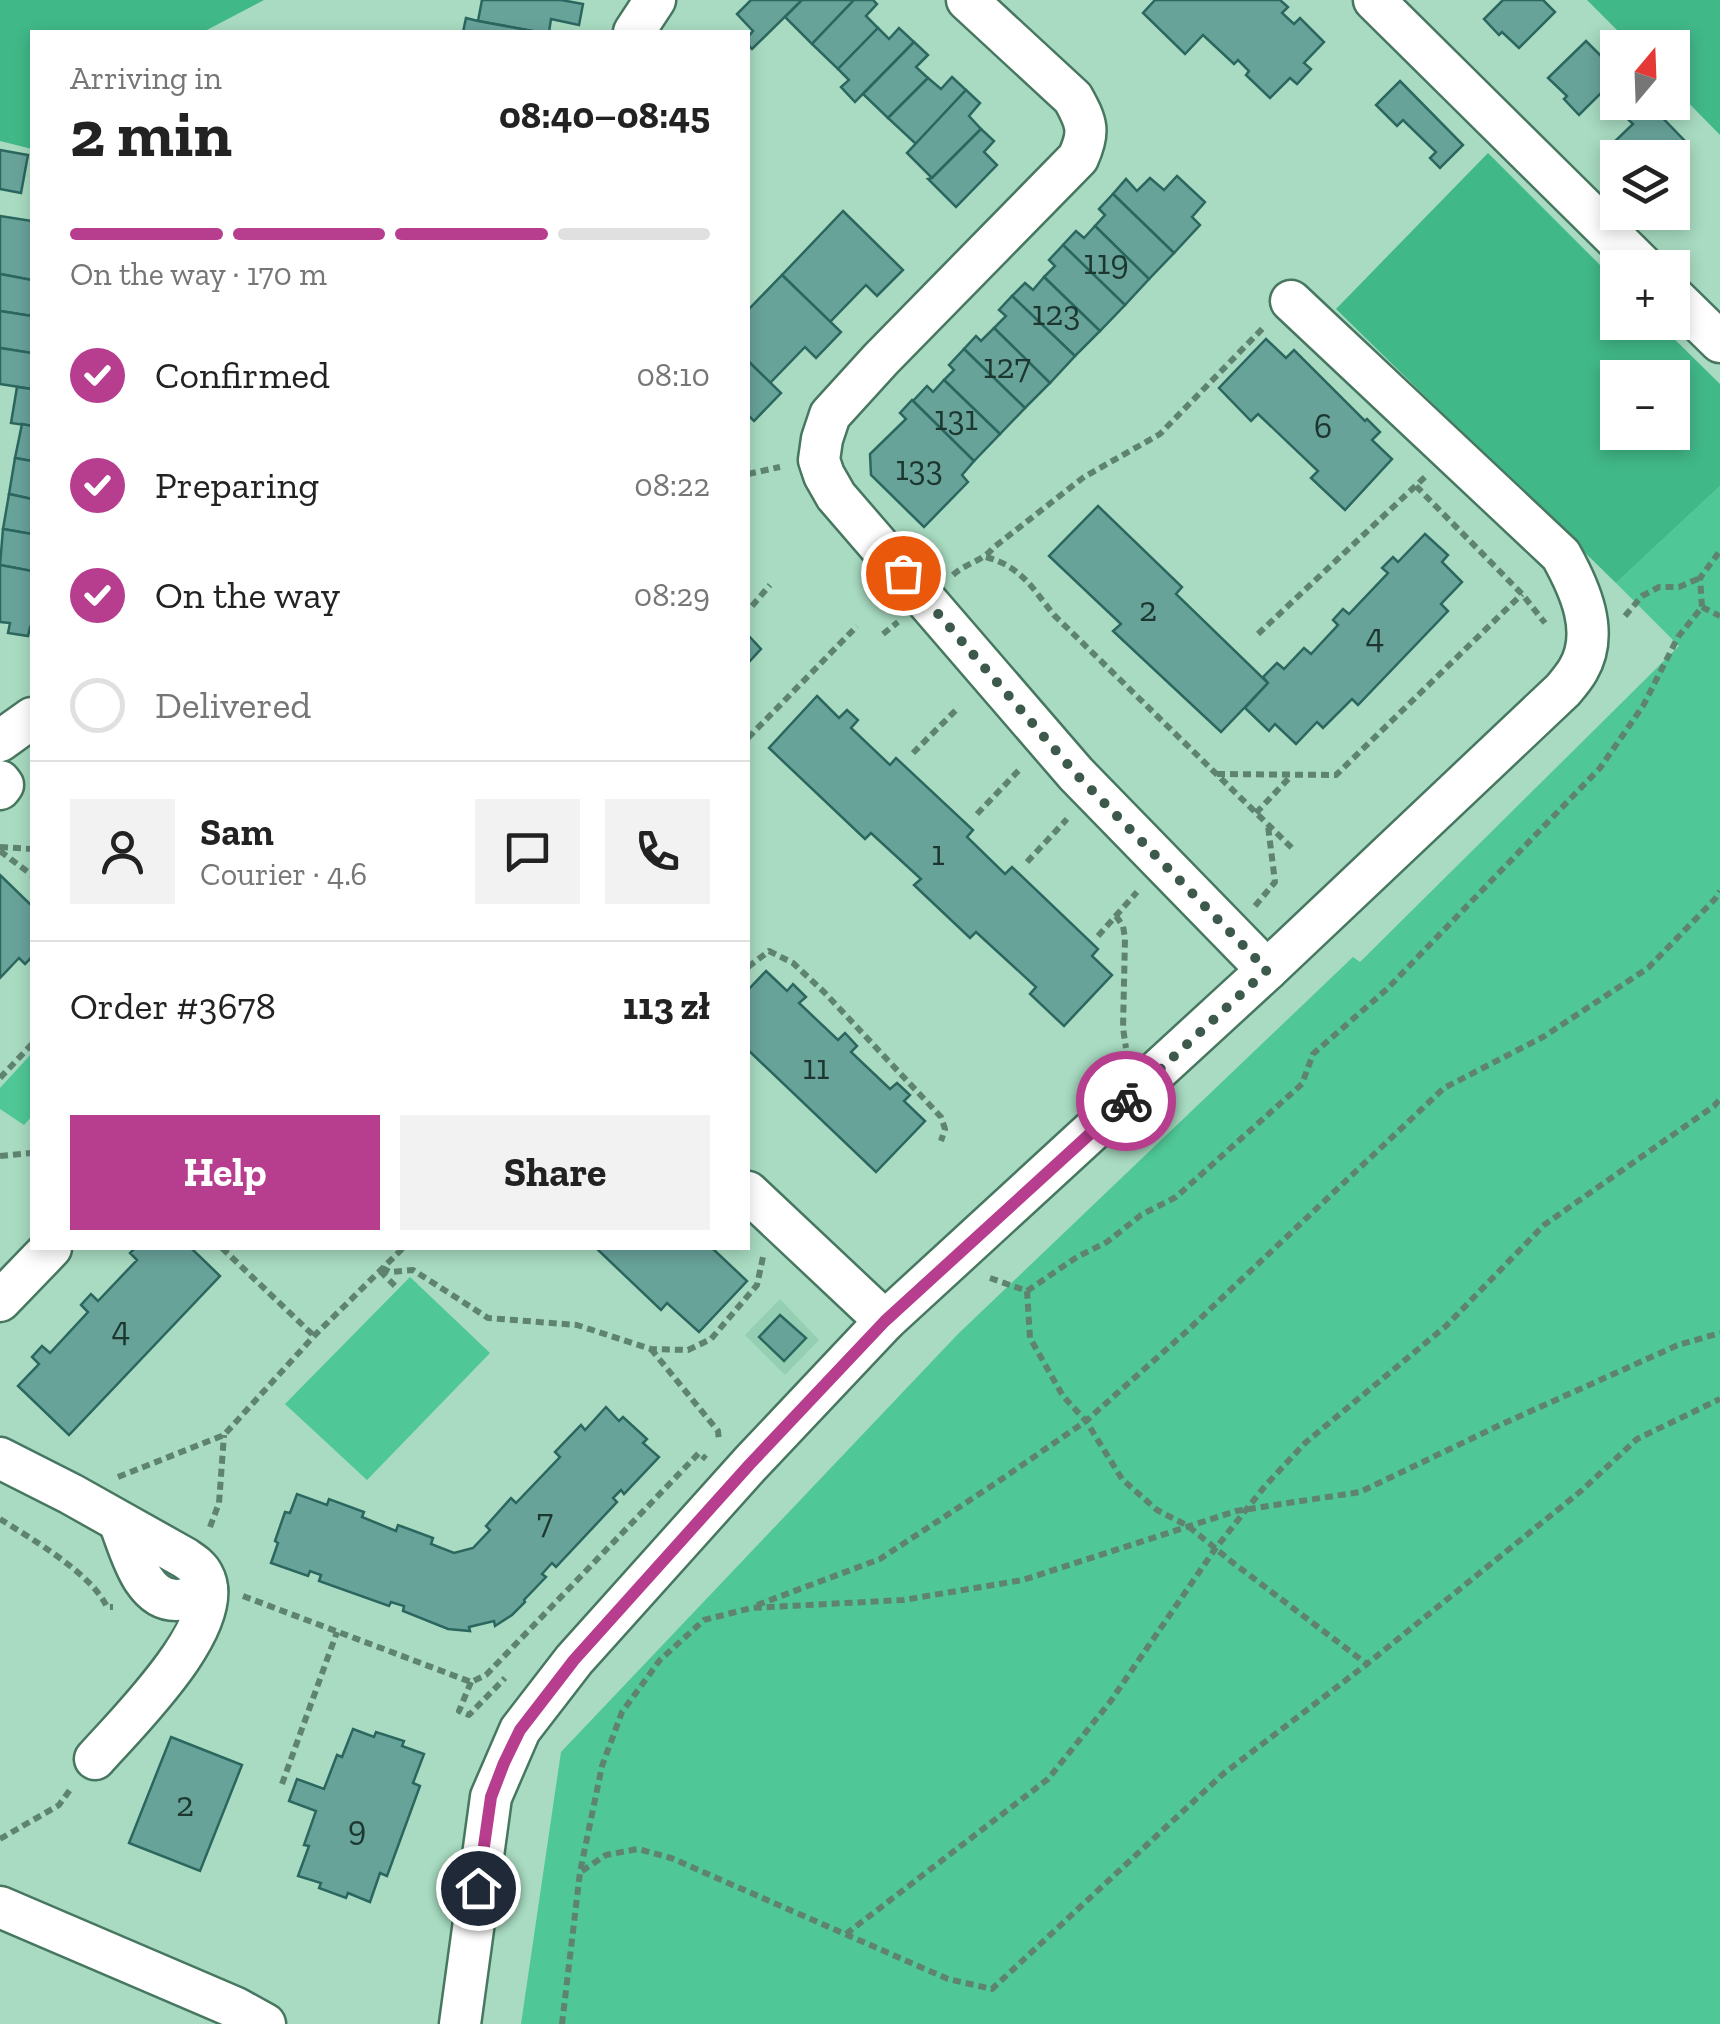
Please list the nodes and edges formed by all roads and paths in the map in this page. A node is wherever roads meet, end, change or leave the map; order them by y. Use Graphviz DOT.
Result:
graph roads {
  1 [pos="655,0"];
  2 [pos="1374,0"];
  3 [pos="970,1"];
  4 [pos="635,30"];
  5 [pos="1627,250"];
  6 [pos="1290,301"];
  7 [pos="1690,312"];
  8 [pos="1720,342"];
  9 [pos="1451,452"];
  10 [pos="1416,486"];
  11 [pos="1720,551"];
  12 [pos="986,557"];
  13 [pos="953,576"];
  14 [pos="1700,578"];
  15 [pos="770,586"];
  16 [pos="1522,594"];
  17 [pos="752,606"];
  18 [pos="1702,608"];
  19 [pos="1720,616"];
  20 [pos="857,626"];
  21 [pos="1258,634"];
  22 [pos="1584,649"];
  23 [pos="958,708"];
  24 [pos="30,719"];
  25 [pos="750,736"];
  26 [pos="0,741"];
  27 [pos="913,753"];
  28 [pos="1021,767"];
  29 [pos="1216,774"];
  30 [pos="1292,775"];
  31 [pos="1256,812"];
  32 [pos="977,814"];
  33 [pos="1071,814"];
  34 [pos="1268,824"];
  35 [pos="0,849"];
  36 [pos="30,849"];
  37 [pos="1294,850"];
  38 [pos="1026,862"];
  39 [pos="30,873"];
  40 [pos="1144,883"];
  41 [pos="1720,891"];
  42 [pos="1262,898"];
  43 [pos="1116,916"];
  44 [pos="1098,936"];
  45 [pos="751,964"];
  46 [pos="1267,970"];
  47 [pos="30,1046"];
  48 [pos="1128,1064"];
  49 [pos="0,1078"];
  50 [pos="1720,1099"];
  51 [pos="941,1141"];
  52 [pos="30,1153"];
  53 [pos="0,1156"];
  54 [pos="750,1194"];
  55 [pos="767,1246"];
  56 [pos="49,1250"];
  57 [pos="224,1250"];
  58 [pos="401,1250"];
  59 [pos="956,1257"];
  60 [pos="381,1270"];
  61 [pos="396,1287"];
  62 [pos="1028,1292"];
  63 [pos="0,1302"];
  64 [pos="885,1321"];
  65 [pos="1720,1333"];
  66 [pos="314,1336"];
  67 [pos="651,1349"];
  68 [pos="1720,1399"];
  69 [pos="1086,1421"];
  70 [pos="224,1435"];
  71 [pos="720,1444"];
  72 [pos="0,1458"];
  73 [pos="695,1458"];
  74 [pos="106,1482"];
  75 [pos="1246,1509"];
  76 [pos="0,1519"];
  77 [pos="119,1522"];
  78 [pos="1188,1526"];
  79 [pos="1215,1549"];
  80 [pos="203,1578"];
  81 [pos="163,1598"];
  82 [pos="751,1608"];
  83 [pos="337,1632"];
  84 [pos="1367,1664"];
  85 [pos="512,1670"];
  86 [pos="471,1682"];
  87 [pos="95,1759"];
  88 [pos="282,1784"];
  89 [pos="0,1839"];
  90 [pos="580,1872"];
  91 [pos="0,1908"];
  92 [pos="846,1934"];
  93 [pos="266,2024"];
  94 [pos="460,2024"];
  95 [pos="562,2024"];
  1 -- 4 [label="street"];
  2 -- 5 [label="street"];
  3 -- 46 [label="street"];
  6 -- 9 [label="street"];
  6 -- 12 [label="path"];
  7 -- 8 [label="street"];
  9 -- 10 [label="path"];
  9 -- 22 [label="street"];
  10 -- 16 [label="path"];
  10 -- 21 [label="path"];
  11 -- 14 [label="path"];
  12 -- 13 [label="path"];
  12 -- 29 [label="path"];
  14 -- 18 [label="path"];
  14 -- 22 [label="path"];
  15 -- 17 [label="path"];
  16 -- 22 [label="path"];
  16 -- 30 [label="path"];
  18 -- 19 [label="path"];
  18 -- 62 [label="path"];
  20 -- 25 [label="path"];
  22 -- 46 [label="street"];
  23 -- 27 [label="path"];
  24 -- 26 [label="street"];
  28 -- 32 [label="path"];
  29 -- 30 [label="path"];
  29 -- 31 [label="path"];
  30 -- 31 [label="path"];
  31 -- 34 [label="path"];
  33 -- 38 [label="path"];
  34 -- 37 [label="path"];
  34 -- 42 [label="path"];
  35 -- 36 [label="path"];
  35 -- 39 [label="path"];
  40 -- 43 [label="path"];
  41 -- 69 [label="path"];
  43 -- 44 [label="path"];
  43 -- 48 [label="path"];
  45 -- 51 [label="path"];
  46 -- 59 [label="street"];
  47 -- 49 [label="path"];
  50 -- 75 [label="path"];
  52 -- 53 [label="path"];
  54 -- 64 [label="street"];
  55 -- 67 [label="path"];
  56 -- 63 [label="street"];
  57 -- 66 [label="path"];
  58 -- 60 [label="path"];
  59 -- 62 [label="path"];
  59 -- 64 [label="street"];
  60 -- 61 [label="path"];
  60 -- 66 [label="path"];
  60 -- 67 [label="path"];
  62 -- 69 [label="path"];
  64 -- 94 [label="street"];
  65 -- 75 [label="path"];
  66 -- 70 [label="path"];
  67 -- 71 [label="path"];
  68 -- 84 [label="path"];
  69 -- 78 [label="path"];
  69 -- 82 [label="path"];
  70 -- 74 [label="path"];
  70 -- 80 [label="path"];
  72 -- 77 [label="street"];
  73 -- 86 [label="path"];
  75 -- 78 [label="path"];
  75 -- 79 [label="path"];
  76 -- 81 [label="path"];
  77 -- 80 [label="street"];
  77 -- 81 [label="street"];
  78 -- 79 [label="path"];
  78 -- 82 [label="path"];
  79 -- 84 [label="path"];
  79 -- 92 [label="path"];
  80 -- 81 [label="street"];
  80 -- 83 [label="path"];
  80 -- 87 [label="street"];
  82 -- 90 [label="path"];
  83 -- 86 [label="path"];
  83 -- 88 [label="path"];
  84 -- 92 [label="path"];
  85 -- 86 [label="path"];
  87 -- 89 [label="path"];
  90 -- 92 [label="path"];
  90 -- 95 [label="path"];
  91 -- 93 [label="street"];
}
